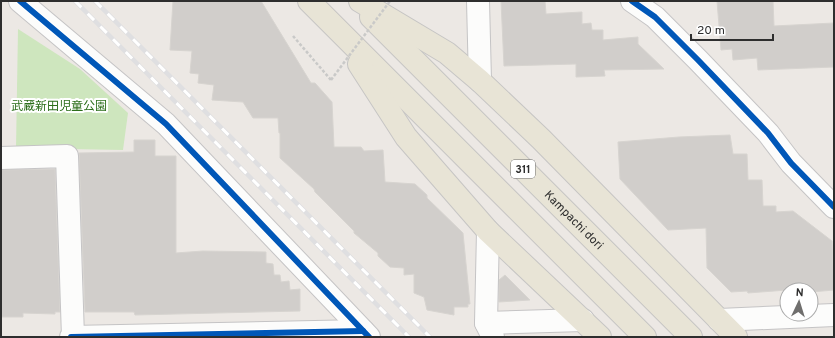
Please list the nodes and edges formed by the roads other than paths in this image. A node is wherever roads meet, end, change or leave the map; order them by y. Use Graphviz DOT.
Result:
graph roads {
  1 [pos="20,1"];
  2 [pos="309,1"];
  3 [pos="355,1"];
  4 [pos="360,1"];
  5 [pos="478,1"];
  6 [pos="632,1"];
  7 [pos="336,28"];
  8 [pos="480,81"];
  9 [pos="1,158"];
  10 [pos="834,207"];
  11 [pos="488,231"];
  12 [pos="834,315"];
  13 [pos="583,320"];
  14 [pos="719,320"];
  15 [pos="490,330"];
  16 [pos="366,334"];
  17 [pos="72,337"];
  18 [pos="600,337"];
  19 [pos="645,337"];
  20 [pos="691,337"];
  21 [pos="736,337"];
  1 -- 16 [label="street"];
  2 -- 7 [label="main road, 311"];
  3 -- 20 [label="main road, Kampachi dori / 311"];
  4 -- 8 [label="main road"];
  5 -- 8 [label="street"];
  6 -- 10 [label="street"];
  7 -- 11 [label="main road"];
  7 -- 19 [label="main road, 311"];
  8 -- 14 [label="main road"];
  9 -- 17 [label="street"];
  11 -- 13 [label="main road"];
  11 -- 15 [label="street"];
  12 -- 14 [label="street"];
  13 -- 15 [label="street"];
  13 -- 18 [label="main road"];
  14 -- 21 [label="main road"];
  16 -- 17 [label="street"];
}
